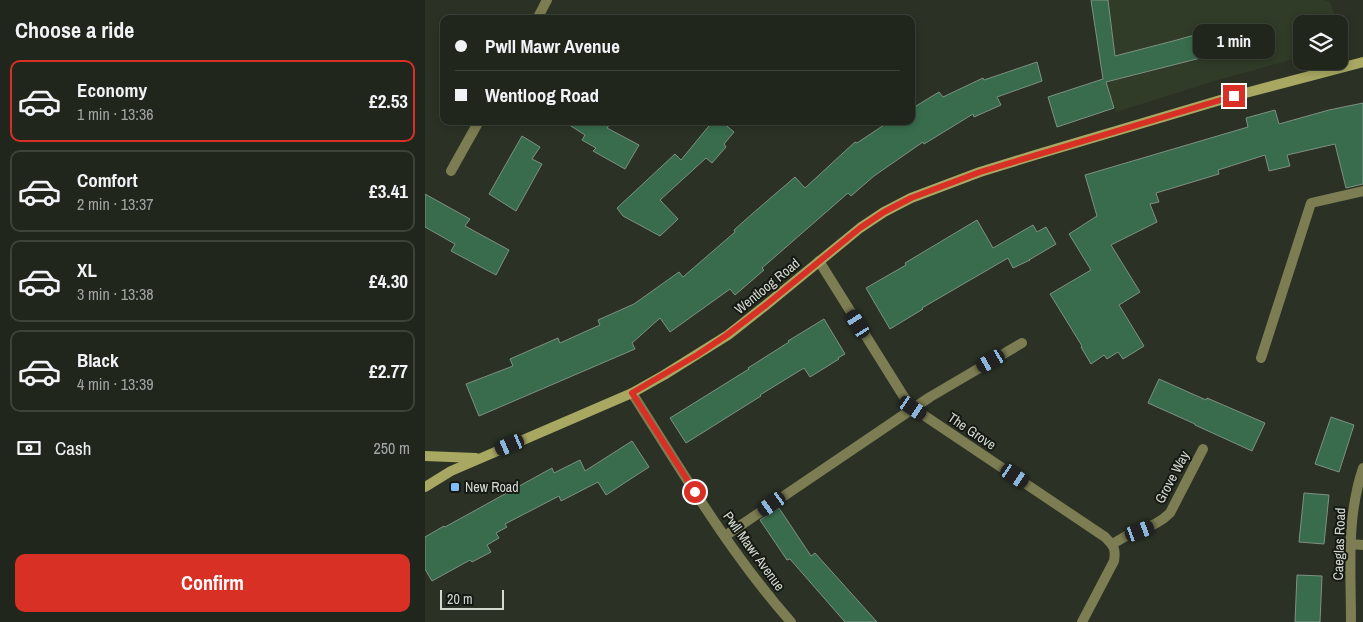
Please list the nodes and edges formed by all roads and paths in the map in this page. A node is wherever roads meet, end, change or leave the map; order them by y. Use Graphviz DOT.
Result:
graph roads {
  1 [pos="547,0"];
  2 [pos="539,15"];
  3 [pos="1363,62"];
  4 [pos="477,125"];
  5 [pos="451,171"];
  6 [pos="1363,191"];
  7 [pos="819,261"];
  8 [pos="1022,343"];
  9 [pos="1261,358"];
  10 [pos="632,393"];
  11 [pos="913,408"];
  12 [pos="1203,449"];
  13 [pos="425,456"];
  14 [pos="478,458"];
  15 [pos="1363,468"];
  16 [pos="425,487"];
  17 [pos="725,536"];
  18 [pos="1112,544"];
  19 [pos="1350,544"];
  20 [pos="1363,545"];
  21 [pos="791,622"];
  22 [pos="1082,622"];
  23 [pos="1351,622"];
  1 -- 2 [label="street"];
  3 -- 7 [label="main road, Wentloog Road"];
  4 -- 5 [label="street"];
  6 -- 9 [label="street"];
  7 -- 10 [label="main road, Wentloog Road"];
  7 -- 11 [label="street, The Grove"];
  8 -- 11 [label="street"];
  10 -- 14 [label="main road, Wentloog Road"];
  10 -- 17 [label="street, Pwll Mawr Avenue"];
  11 -- 17 [label="street"];
  11 -- 18 [label="street, The Grove"];
  12 -- 18 [label="street, Grove Way"];
  13 -- 14 [label="main road"];
  14 -- 16 [label="main road, Wentloog Road"];
  15 -- 19 [label="street, Caeglas Road"];
  17 -- 21 [label="street, Pwll Mawr Avenue"];
  18 -- 22 [label="street"];
  19 -- 20 [label="street"];
  19 -- 23 [label="street, Caeglas Road"];
}
